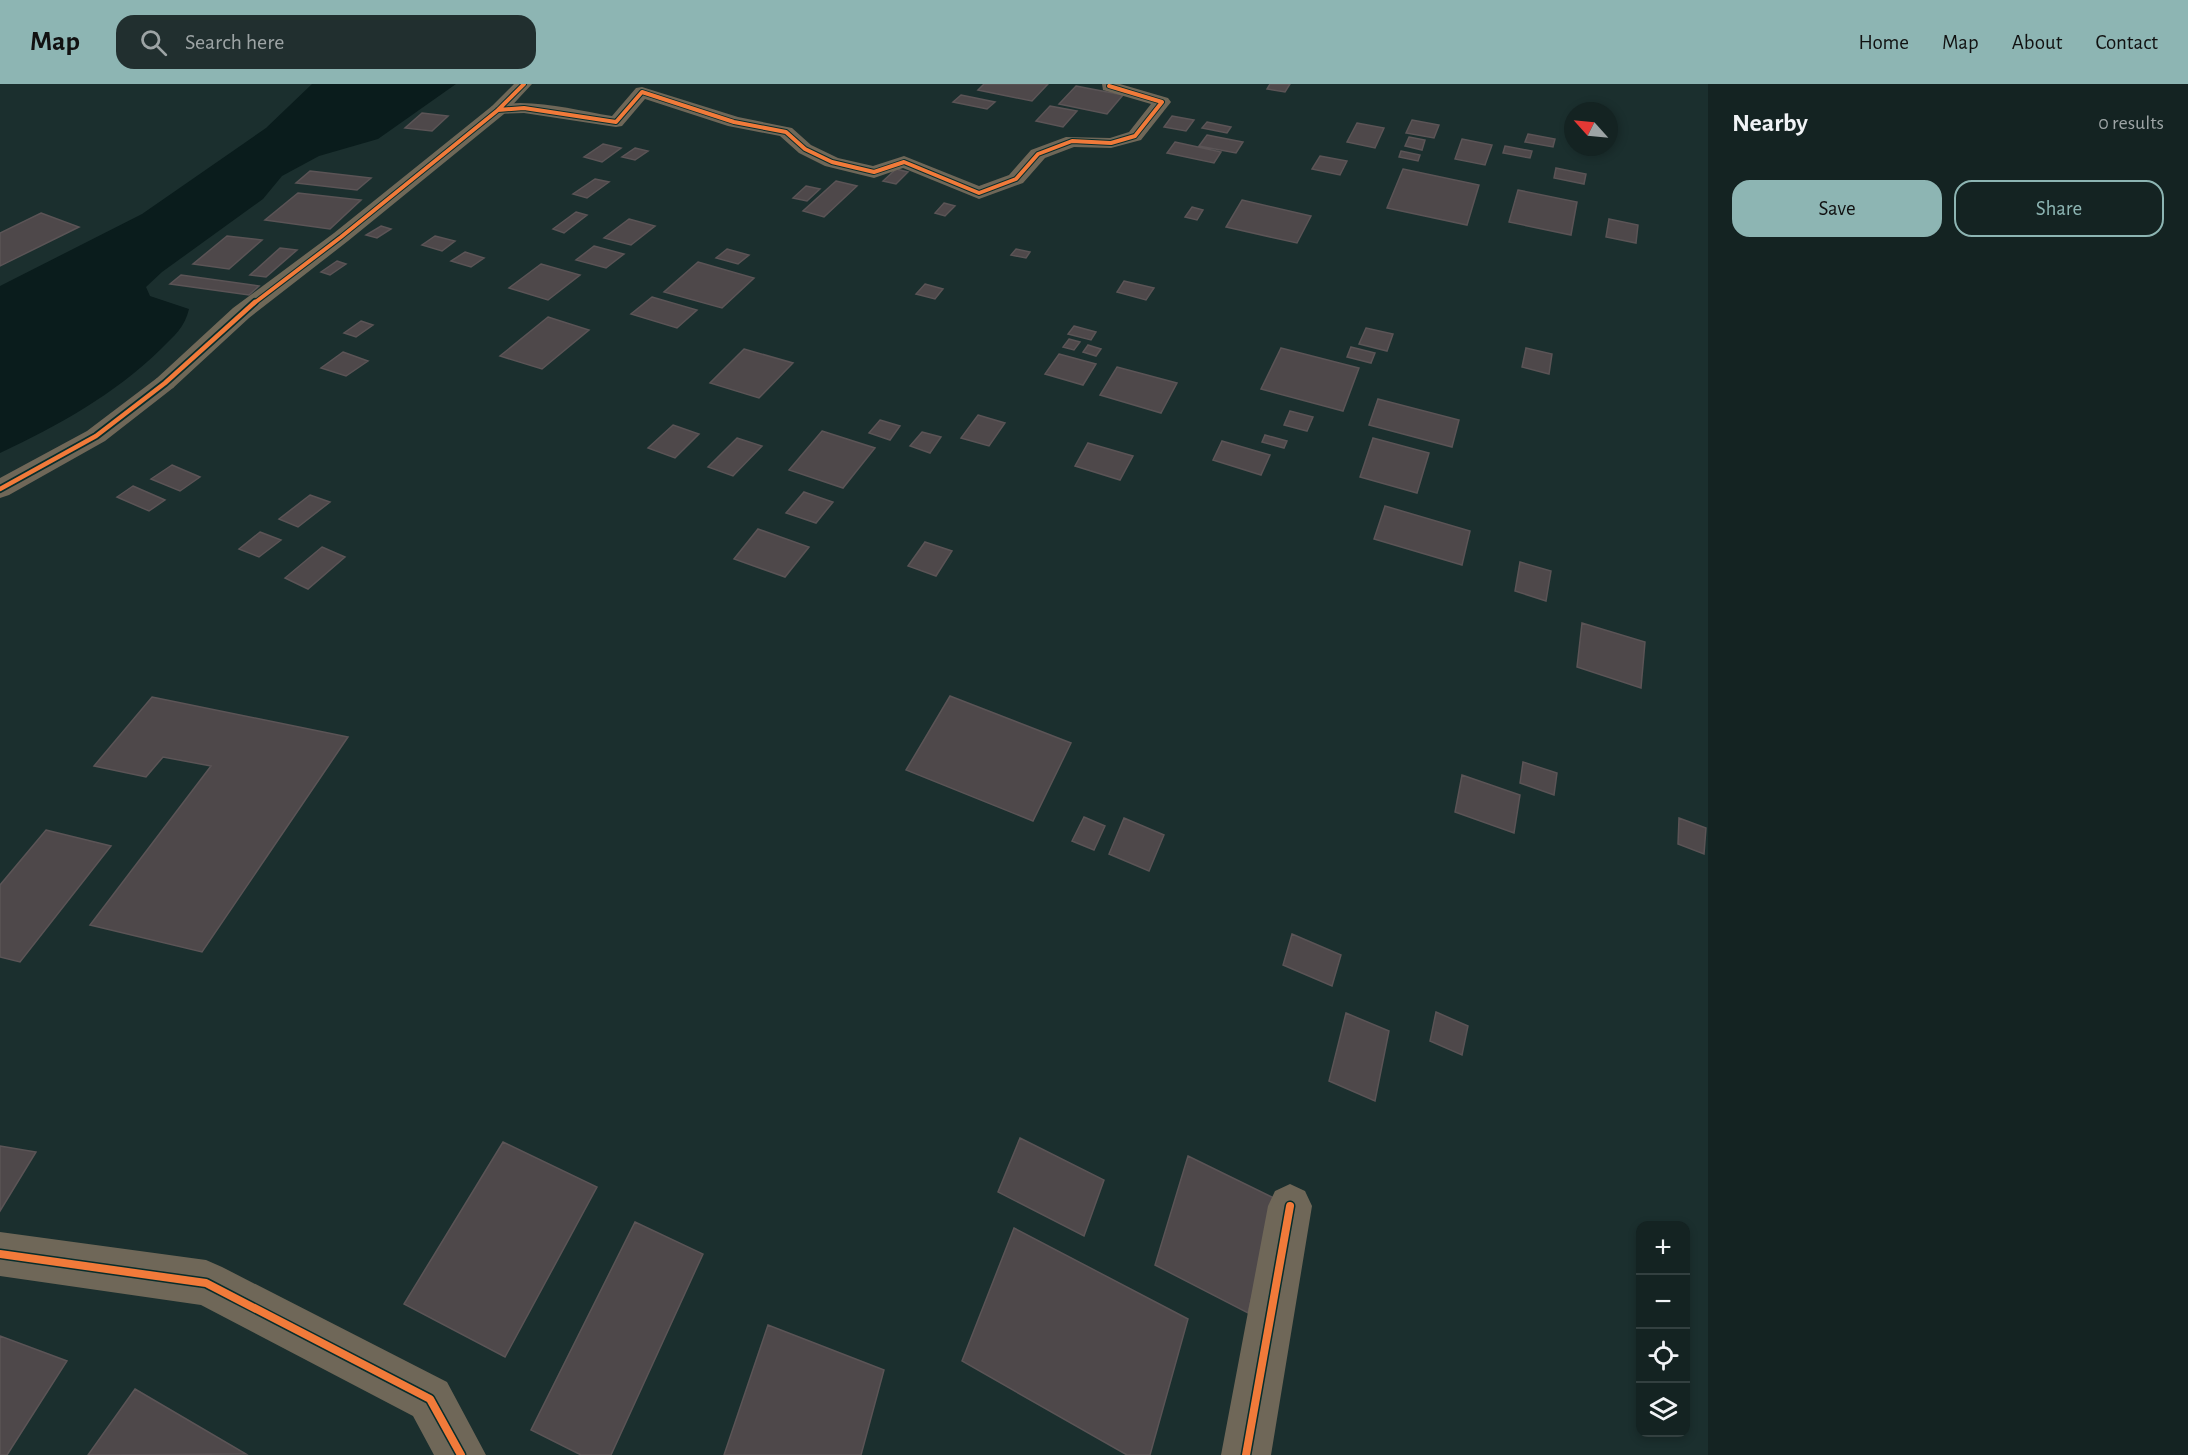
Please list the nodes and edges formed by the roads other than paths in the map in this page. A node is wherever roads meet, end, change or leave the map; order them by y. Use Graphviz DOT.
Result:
graph roads {
  1 [pos="524,84"];
  2 [pos="1110,86"];
  3 [pos="498,110"];
  4 [pos="165,383"];
  5 [pos="0,489"];
  6 [pos="1290,1206"];
  7 [pos="0,1254"];
  8 [pos="461,1455"];
  9 [pos="1246,1455"];
  1 -- 3 [label="street"];
  2 -- 3 [label="street"];
  3 -- 4 [label="street"];
  4 -- 5 [label="street"];
  6 -- 9 [label="street"];
  7 -- 8 [label="street"];
}
